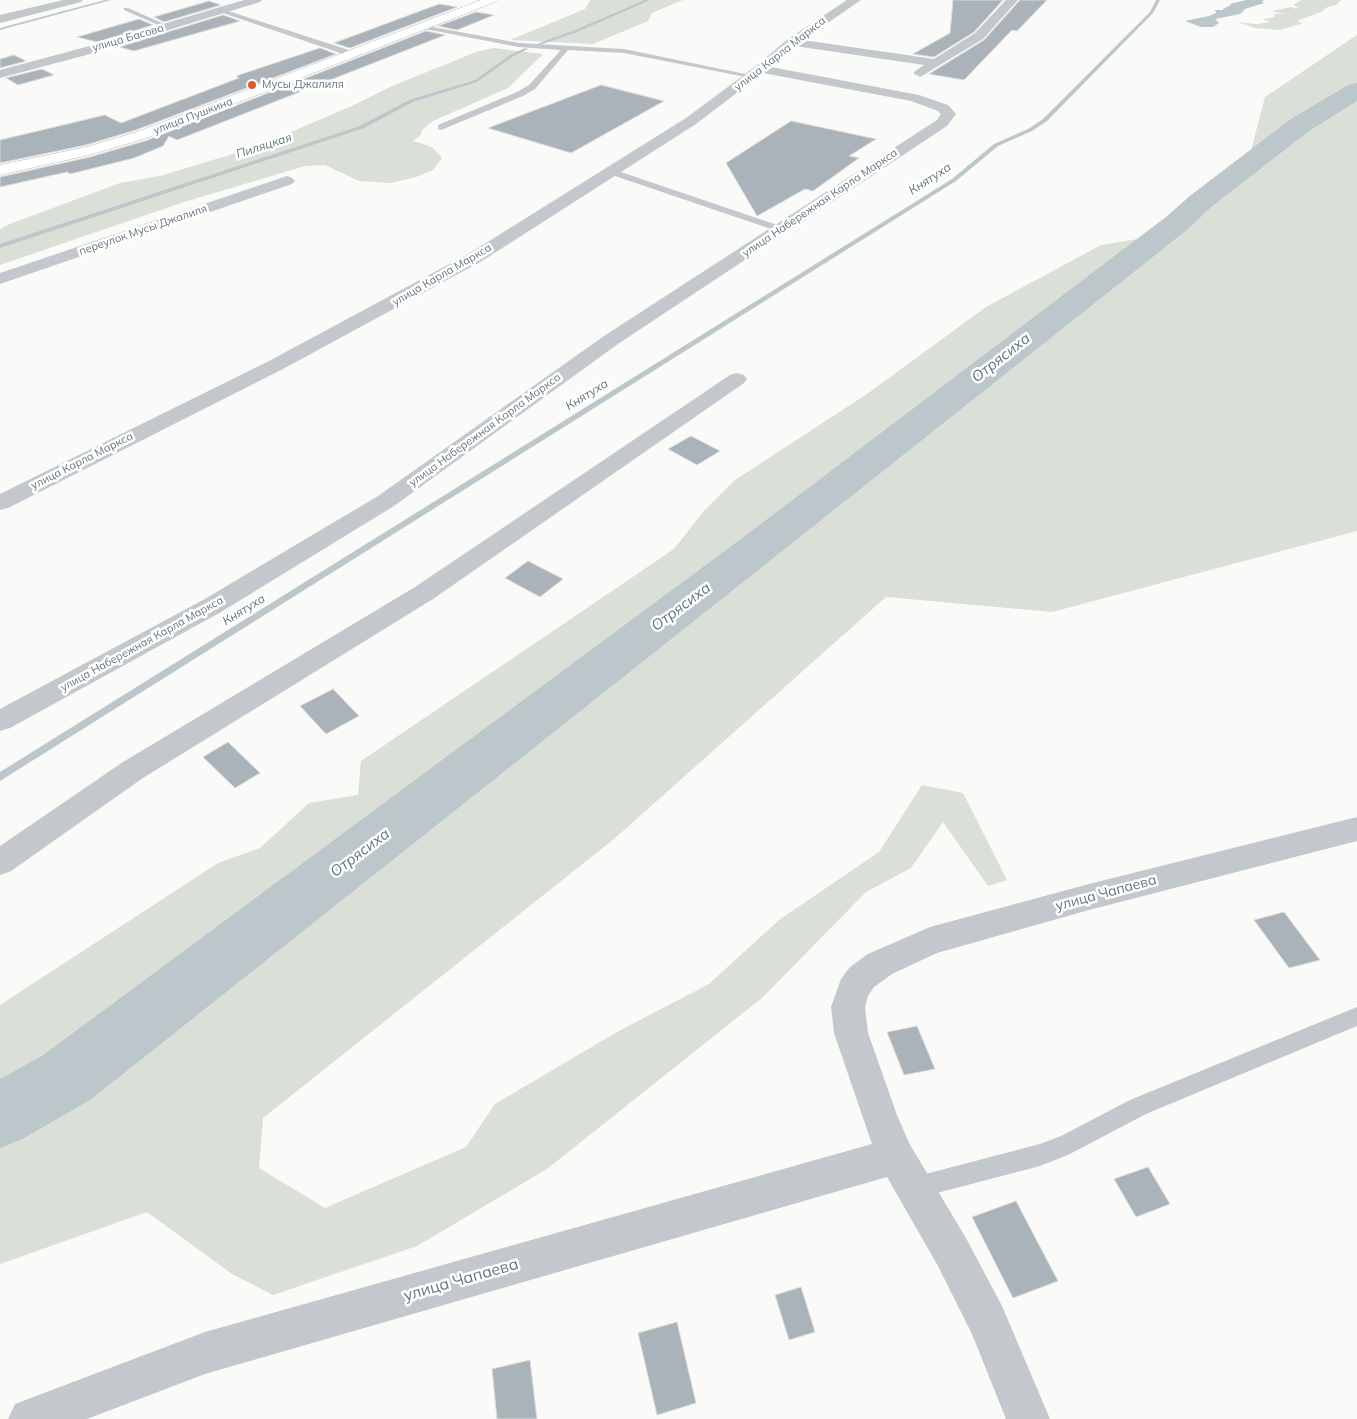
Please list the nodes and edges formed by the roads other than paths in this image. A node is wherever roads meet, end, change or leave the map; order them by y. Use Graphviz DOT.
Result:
graph roads {
  1 [pos="77,0"];
  2 [pos="256,0"];
  3 [pos="491,0"];
  4 [pos="855,0"];
  5 [pos="1012,0"];
  6 [pos="126,9"];
  7 [pos="222,11"];
  8 [pos="0,19"];
  9 [pos="167,27"];
  10 [pos="422,27"];
  11 [pos="792,42"];
  12 [pos="565,49"];
  13 [pos="352,54"];
  14 [pos="935,63"];
  15 [pos="756,72"];
  16 [pos="0,74"];
  17 [pos="910,78"];
  18 [pos="441,127"];
  19 [pos="0,170"];
  20 [pos="609,171"];
  21 [pos="287,181"];
  22 [pos="780,229"];
  23 [pos="0,278"];
  24 [pos="737,379"];
  25 [pos="0,503"];
  26 [pos="0,721"];
  27 [pos="1357,829"];
  28 [pos="0,862"];
  29 [pos="1357,1016"];
  30 [pos="905,1172"];
  31 [pos="30,1419"];
  32 [pos="1028,1419"];
  1 -- 8 [label="street"];
  2 -- 7 [label="street, улица Басова"];
  3 -- 10 [label="street, улица Пушкина"];
  4 -- 11 [label="street, улица Карла Маркса"];
  5 -- 14 [label="street"];
  6 -- 9 [label="lane"];
  7 -- 9 [label="street, улица Басова"];
  7 -- 13 [label="lane"];
  9 -- 16 [label="street, улица Басова"];
  10 -- 12 [label="lane"];
  10 -- 13 [label="street, улица Пушкина"];
  11 -- 14 [label="street"];
  11 -- 15 [label="street, улица Карла Маркса"];
  12 -- 15 [label="lane"];
  12 -- 18 [label="lane"];
  13 -- 19 [label="street, улица Пушкина"];
  14 -- 17 [label="street"];
  15 -- 20 [label="street, улица Карла Маркса"];
  15 -- 22 [label="street, улица Набережная Карла Маркса"];
  20 -- 22 [label="lane"];
  20 -- 25 [label="street, улица Карла Маркса"];
  21 -- 23 [label="street, переулок Мусы Джалиля"];
  22 -- 26 [label="street, улица Набережная Карла Маркса"];
  24 -- 28 [label="street"];
  27 -- 30 [label="street, улица Чапаева"];
  29 -- 30 [label="lane"];
  30 -- 31 [label="street, улица Чапаева"];
  30 -- 32 [label="street"];
}
